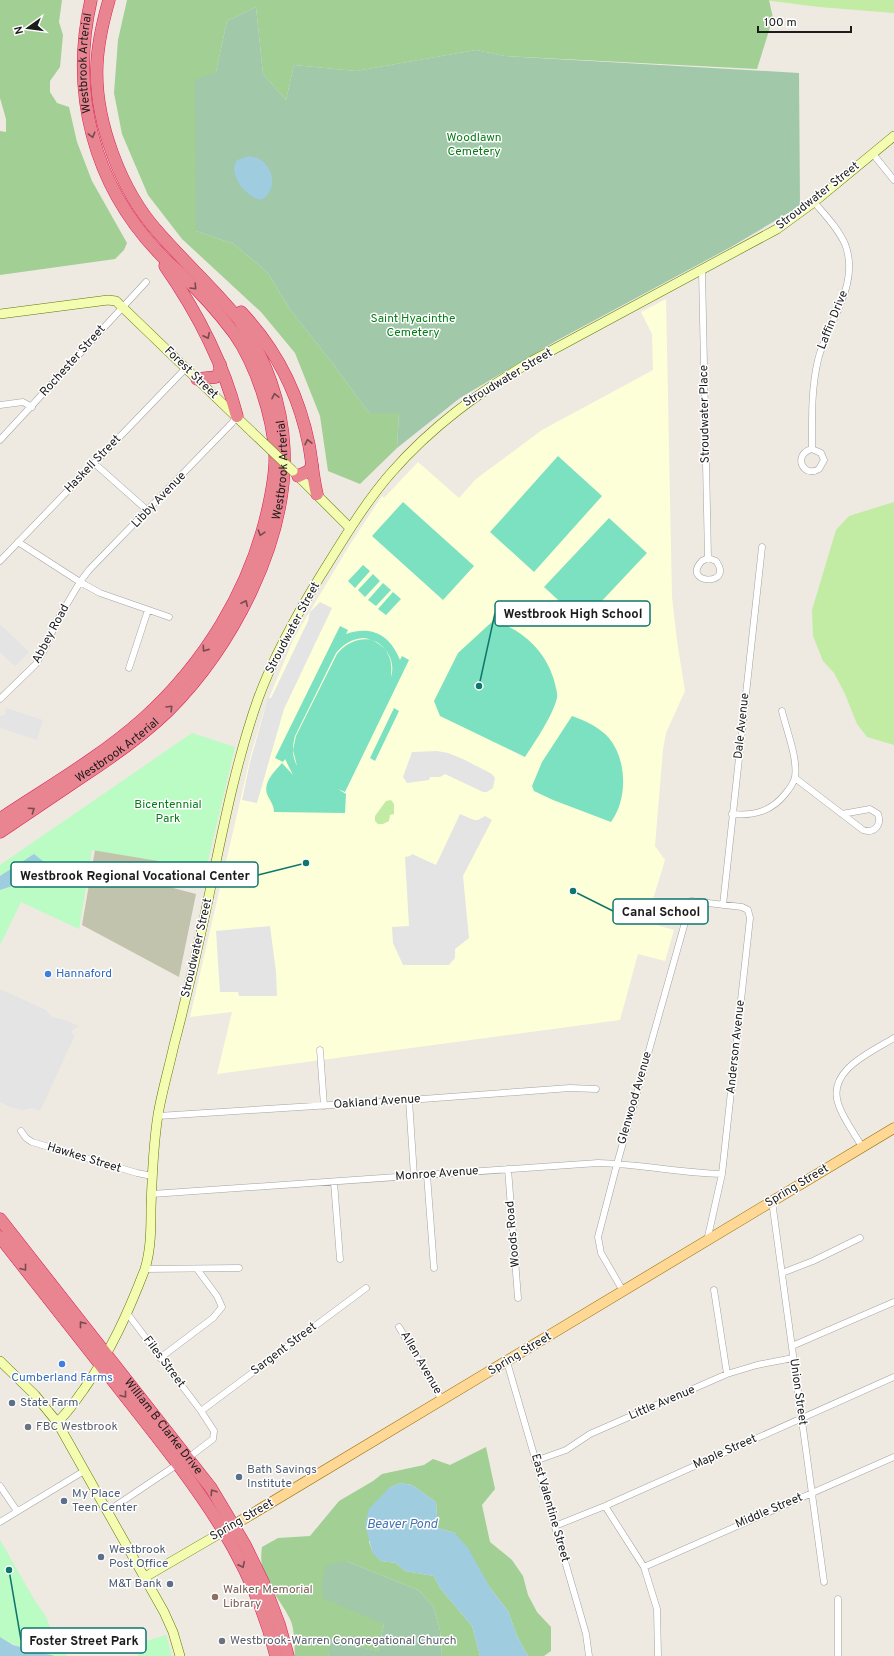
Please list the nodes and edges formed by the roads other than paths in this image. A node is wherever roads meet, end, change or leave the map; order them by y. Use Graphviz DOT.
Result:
graph roads {
  1 [pos="91,0"];
  2 [pos="109,0"];
  3 [pos="894,136"];
  4 [pos="873,154"];
  5 [pos="894,180"];
  6 [pos="814,202"];
  7 [pos="159,254"];
  8 [pos="702,270"];
  9 [pos="146,282"];
  10 [pos="206,282"];
  11 [pos="123,306"];
  12 [pos="0,314"];
  13 [pos="220,364"];
  14 [pos="186,368"];
  15 [pos="198,379"];
  16 [pos="0,405"];
  17 [pos="32,407"];
  18 [pos="236,416"];
  19 [pos="0,440"];
  20 [pos="812,449"];
  21 [pos="94,462"];
  22 [pos="312,464"];
  23 [pos="296,473"];
  24 [pos="317,494"];
  25 [pos="148,511"];
  26 [pos="350,528"];
  27 [pos="18,542"];
  28 [pos="762,547"];
  29 [pos="708,558"];
  30 [pos="0,561"];
  31 [pos="80,582"];
  32 [pos="148,610"];
  33 [pos="169,616"];
  34 [pos="129,668"];
  35 [pos="0,699"];
  36 [pos="782,711"];
  37 [pos="795,778"];
  38 [pos="732,814"];
  39 [pos="842,814"];
  40 [pos="0,819"];
  41 [pos="0,832"];
  42 [pos="691,901"];
  43 [pos="723,905"];
  44 [pos="894,1038"];
  45 [pos="320,1050"];
  46 [pos="596,1089"];
  47 [pos="409,1100"];
  48 [pos="324,1106"];
  49 [pos="158,1116"];
  50 [pos="894,1128"];
  51 [pos="21,1131"];
  52 [pos="862,1147"];
  53 [pos="617,1164"];
  54 [pos="508,1169"];
  55 [pos="722,1174"];
  56 [pos="427,1175"];
  57 [pos="152,1176"];
  58 [pos="414,1176"];
  59 [pos="334,1182"];
  60 [pos="152,1194"];
  61 [pos="772,1201"];
  62 [pos="0,1219"];
  63 [pos="0,1237"];
  64 [pos="860,1238"];
  65 [pos="707,1241"];
  66 [pos="340,1259"];
  67 [pos="239,1268"];
  68 [pos="434,1268"];
  69 [pos="145,1269"];
  70 [pos="197,1269"];
  71 [pos="782,1273"];
  72 [pos="366,1288"];
  73 [pos="714,1290"];
  74 [pos="624,1291"];
  75 [pos="518,1298"];
  76 [pos="894,1302"];
  77 [pos="127,1313"];
  78 [pos="399,1327"];
  79 [pos="792,1346"];
  80 [pos="160,1358"];
  81 [pos="794,1358"];
  82 [pos="103,1360"];
  83 [pos="0,1361"];
  84 [pos="507,1362"];
  85 [pos="727,1374"];
  86 [pos="894,1377"];
  87 [pos="442,1400"];
  88 [pos="201,1411"];
  89 [pos="802,1418"];
  90 [pos="57,1422"];
  91 [pos="894,1457"];
  92 [pos="183,1461"];
  93 [pos="536,1461"];
  94 [pos="84,1471"];
  95 [pos="0,1486"];
  96 [pos="812,1493"];
  97 [pos="604,1506"];
  98 [pos="17,1511"];
  99 [pos="108,1511"];
  100 [pos="0,1522"];
  101 [pos="555,1526"];
  102 [pos="229,1528"];
  103 [pos="644,1567"];
  104 [pos="145,1577"];
  105 [pos="824,1582"];
  106 [pos="838,1599"];
  107 [pos="180,1656"];
  108 [pos="276,1656"];
  109 [pos="288,1656"];
  110 [pos="589,1656"];
  111 [pos="658,1656"];
  112 [pos="838,1656"];
  1 -- 7 [label="highway, Westbrook Arterial, one-way"];
  2 -- 10 [label="highway, Westbrook Arterial"];
  3 -- 4 [label="main road, Stroudwater Street"];
  4 -- 5 [label="street"];
  4 -- 6 [label="main road, Stroudwater Street"];
  6 -- 8 [label="main road, Stroudwater Street"];
  6 -- 20 [label="street, Laffin Drive"];
  7 -- 13 [label="highway, one-way"];
  7 -- 40 [label="highway, Westbrook Arterial, one-way"];
  8 -- 26 [label="main road, Stroudwater Street"];
  8 -- 29 [label="street, Stroudwater Place"];
  9 -- 11 [label="street, Rochester Street"];
  22 -- 10 [label="highway, one-way"];
  41 -- 10 [label="highway, Westbrook Arterial, one-way"];
  11 -- 12 [label="main road, Forest Street"];
  11 -- 14 [label="main road, Forest Street"];
  11 -- 17 [label="street, Rochester Street"];
  13 -- 15 [label="highway"];
  13 -- 18 [label="highway"];
  14 -- 15 [label="main road, Forest Street"];
  14 -- 21 [label="street, Haskell Street"];
  15 -- 18 [label="main road, Forest Street"];
  16 -- 17 [label="street"];
  17 -- 19 [label="street, Rochester Street"];
  18 -- 23 [label="main road, Forest Street, bridge"];
  18 -- 25 [label="street, Libby Avenue"];
  21 -- 25 [label="street"];
  21 -- 27 [label="street, Haskell Street"];
  22 -- 23 [label="highway"];
  22 -- 24 [label="highway"];
  23 -- 24 [label="main road, Forest Street"];
  24 -- 26 [label="main road, Forest Street"];
  25 -- 31 [label="street, Libby Avenue"];
  26 -- 49 [label="main road, Stroudwater Street"];
  27 -- 30 [label="street, Haskell Street"];
  27 -- 31 [label="street"];
  28 -- 38 [label="street, Dale Avenue"];
  31 -- 32 [label="street"];
  31 -- 35 [label="street, Abbey Road"];
  32 -- 33 [label="street"];
  32 -- 34 [label="street"];
  36 -- 37 [label="street"];
  37 -- 38 [label="street"];
  37 -- 39 [label="street"];
  38 -- 43 [label="street, Dale Avenue"];
  39 -- 39 [label="street"];
  42 -- 43 [label="street, Anderson Avenue"];
  42 -- 53 [label="street, Glenwood Avenue"];
  43 -- 55 [label="street, Anderson Avenue"];
  44 -- 52 [label="street"];
  45 -- 48 [label="street"];
  46 -- 47 [label="street, Oakland Avenue"];
  47 -- 48 [label="street, Oakland Avenue"];
  47 -- 58 [label="street"];
  48 -- 49 [label="street, Oakland Avenue"];
  49 -- 57 [label="main road, Stroudwater Street"];
  50 -- 52 [label="main road, Spring Street"];
  51 -- 57 [label="street, Hawkes Street"];
  52 -- 61 [label="main road, Spring Street"];
  53 -- 54 [label="street, Monroe Avenue"];
  53 -- 55 [label="street, Monroe Avenue"];
  53 -- 74 [label="street, Glenwood Avenue"];
  54 -- 56 [label="street, Monroe Avenue"];
  54 -- 75 [label="street, Woods Road"];
  55 -- 65 [label="street, Anderson Avenue"];
  56 -- 58 [label="street, Monroe Avenue"];
  56 -- 68 [label="street"];
  57 -- 60 [label="main road, Stroudwater Street"];
  58 -- 59 [label="street, Monroe Avenue"];
  59 -- 60 [label="street, Monroe Avenue"];
  59 -- 66 [label="street"];
  60 -- 69 [label="main road, Stroudwater Street"];
  61 -- 65 [label="main road, Spring Street"];
  61 -- 71 [label="street, Union Street"];
  82 -- 62 [label="highway, William B Clarke Drive, one-way"];
  63 -- 82 [label="highway, William B Clarke Drive, one-way"];
  64 -- 71 [label="street"];
  65 -- 74 [label="main road, Spring Street"];
  67 -- 70 [label="street"];
  69 -- 70 [label="street"];
  69 -- 77 [label="main road, Stroudwater Street"];
  70 -- 80 [label="street"];
  71 -- 79 [label="street, Union Street"];
  72 -- 88 [label="street, Sargent Street"];
  73 -- 85 [label="street"];
  74 -- 84 [label="main road, Spring Street"];
  76 -- 79 [label="street"];
  77 -- 80 [label="street, Files Street"];
  77 -- 82 [label="main road, Stroudwater Street"];
  78 -- 87 [label="street, Allen Avenue"];
  79 -- 81 [label="street, Union Street"];
  80 -- 88 [label="street, Files Street"];
  81 -- 85 [label="street, Little Avenue"];
  81 -- 89 [label="street, Union Street"];
  82 -- 90 [label="main road, Stroudwater Street"];
  82 -- 92 [label="highway, William B Clarke Drive"];
  83 -- 90 [label="main road"];
  84 -- 87 [label="main road, Spring Street"];
  84 -- 93 [label="street, East Valentine Street"];
  85 -- 93 [label="street, Little Avenue"];
  86 -- 89 [label="street, Maple Street"];
  87 -- 102 [label="main road, Spring Street"];
  88 -- 92 [label="street, Files Street"];
  89 -- 96 [label="street, Union Street"];
  89 -- 97 [label="street, Maple Street"];
  90 -- 94 [label="main road"];
  91 -- 96 [label="street, Middle Street"];
  92 -- 99 [label="street"];
  92 -- 102 [label="highway, William B Clarke Drive"];
  93 -- 101 [label="street, East Valentine Street"];
  94 -- 98 [label="street"];
  94 -- 99 [label="main road"];
  95 -- 98 [label="street"];
  96 -- 103 [label="street, Middle Street"];
  96 -- 105 [label="street, Union Street"];
  97 -- 101 [label="street, Maple Street"];
  97 -- 103 [label="street"];
  98 -- 100 [label="street"];
  99 -- 104 [label="main road"];
  101 -- 110 [label="street, East Valentine Street"];
  102 -- 104 [label="main road, Spring Street"];
  102 -- 108 [label="highway, William B Clarke Drive, one-way"];
  102 -- 109 [label="highway, William B Clarke Drive"];
  103 -- 111 [label="street"];
  104 -- 107 [label="main road"];
  106 -- 112 [label="street"];
}
